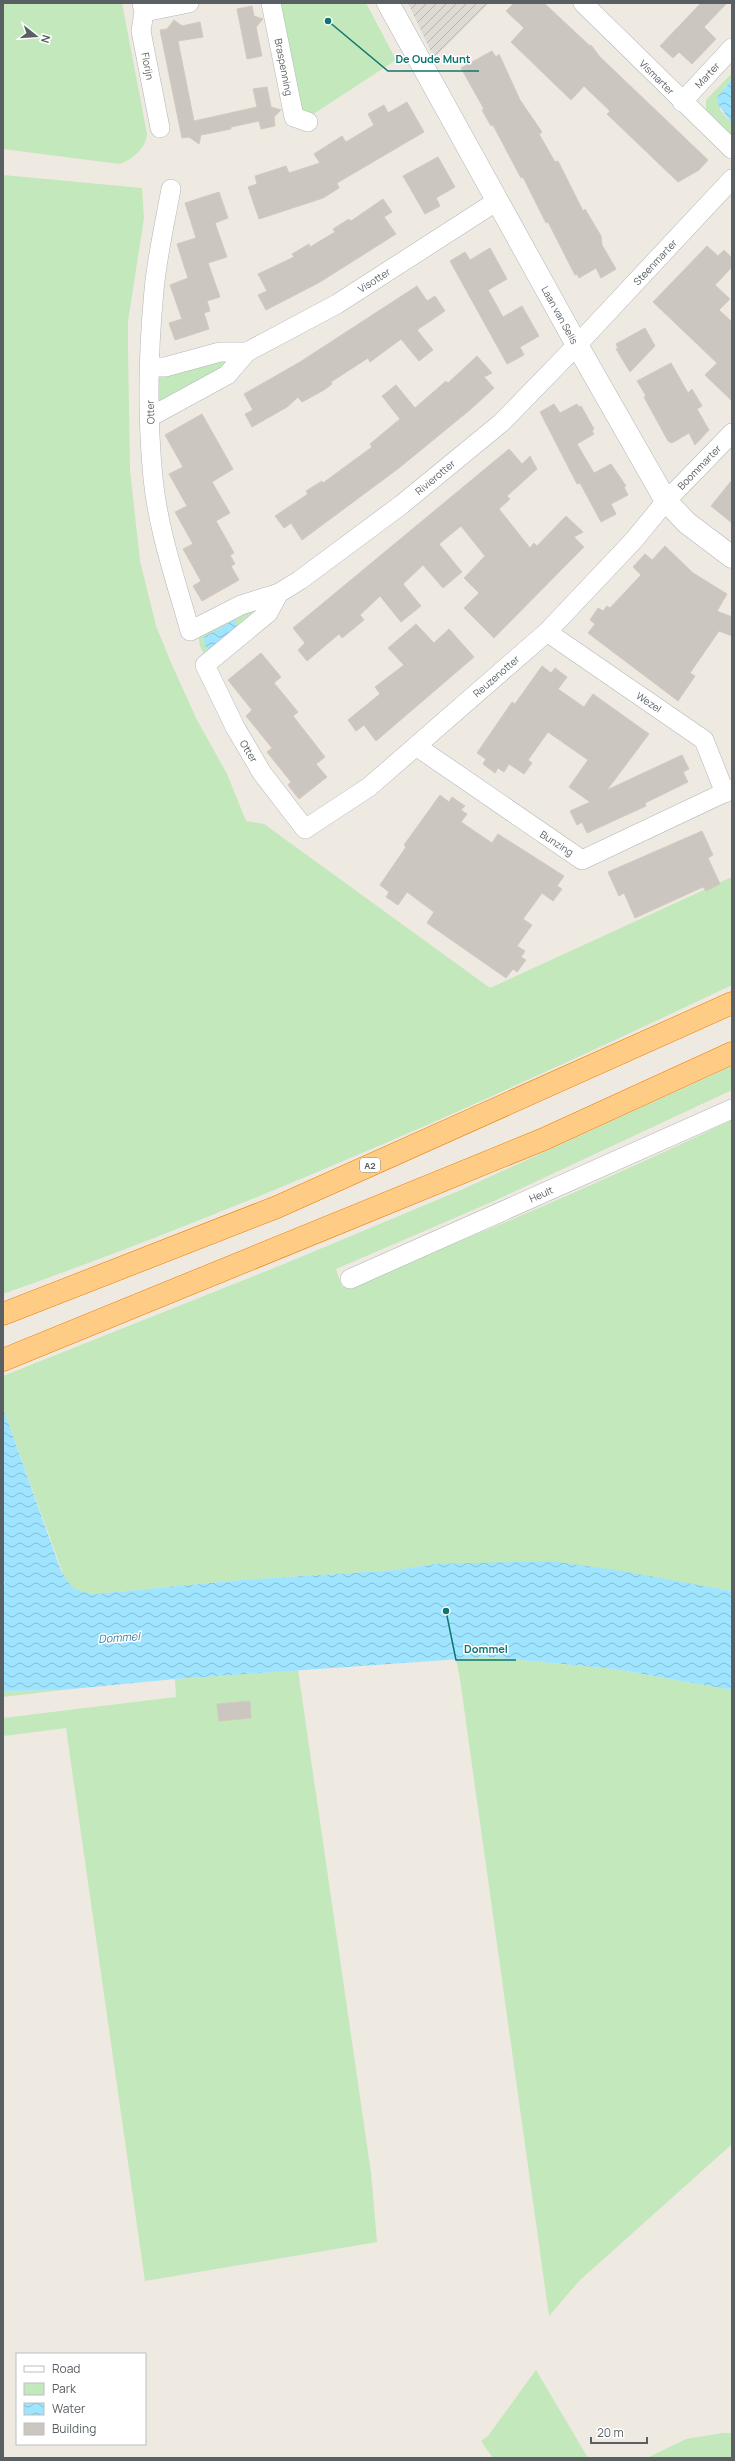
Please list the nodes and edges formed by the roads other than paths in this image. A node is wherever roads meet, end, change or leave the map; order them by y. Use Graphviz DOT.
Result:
graph roads {
  1 [pos="189,3"];
  2 [pos="271,3"];
  3 [pos="388,3"];
  4 [pos="583,3"];
  5 [pos="143,8"];
  6 [pos="732,48"];
  7 [pos="682,102"];
  8 [pos="308,122"];
  9 [pos="160,128"];
  10 [pos="732,149"];
  11 [pos="732,179"];
  12 [pos="171,189"];
  13 [pos="497,201"];
  14 [pos="577,345"];
  15 [pos="247,352"];
  16 [pos="149,367"];
  17 [pos="150,417"];
  18 [pos="732,433"];
  19 [pos="666,501"];
  20 [pos="732,557"];
  21 [pos="279,593"];
  22 [pos="190,631"];
  23 [pos="547,632"];
  24 [pos="416,746"];
  25 [pos="728,791"];
  26 [pos="305,830"];
  27 [pos="732,1003"];
  28 [pos="732,1053"];
  29 [pos="732,1109"];
  30 [pos="350,1279"];
  31 [pos="3,1314"];
  32 [pos="3,1360"];
  1 -- 5 [label="street"];
  2 -- 8 [label="street, Braspenning"];
  3 -- 13 [label="street, Laan van Selis"];
  4 -- 7 [label="street, Vismarter"];
  5 -- 9 [label="street, Florijn"];
  6 -- 7 [label="street, Marter"];
  7 -- 10 [label="street, Vismarter"];
  11 -- 14 [label="street, Steenmarter"];
  12 -- 16 [label="street, Otter"];
  13 -- 14 [label="street, Laan van Selis"];
  13 -- 15 [label="street, Visotter"];
  14 -- 19 [label="street, Laan van Selis"];
  14 -- 21 [label="street, Rivierotter"];
  15 -- 16 [label="street, Visotter"];
  15 -- 17 [label="street, Visotter"];
  16 -- 17 [label="street, Otter"];
  17 -- 22 [label="street, Otter"];
  18 -- 19 [label="street, Boommarter"];
  19 -- 20 [label="street, Laan van Selis"];
  19 -- 23 [label="street, Reuzenotter"];
  21 -- 22 [label="street, Rivierotter"];
  21 -- 26 [label="street, Otter"];
  23 -- 24 [label="street, Reuzenotter"];
  23 -- 25 [label="street, Wezel"];
  24 -- 25 [label="street, Bunzing"];
  24 -- 26 [label="street, Reuzenotter"];
  27 -- 31 [label="highway, A2"];
  28 -- 32 [label="highway"];
  29 -- 30 [label="street, Heult"];
}
